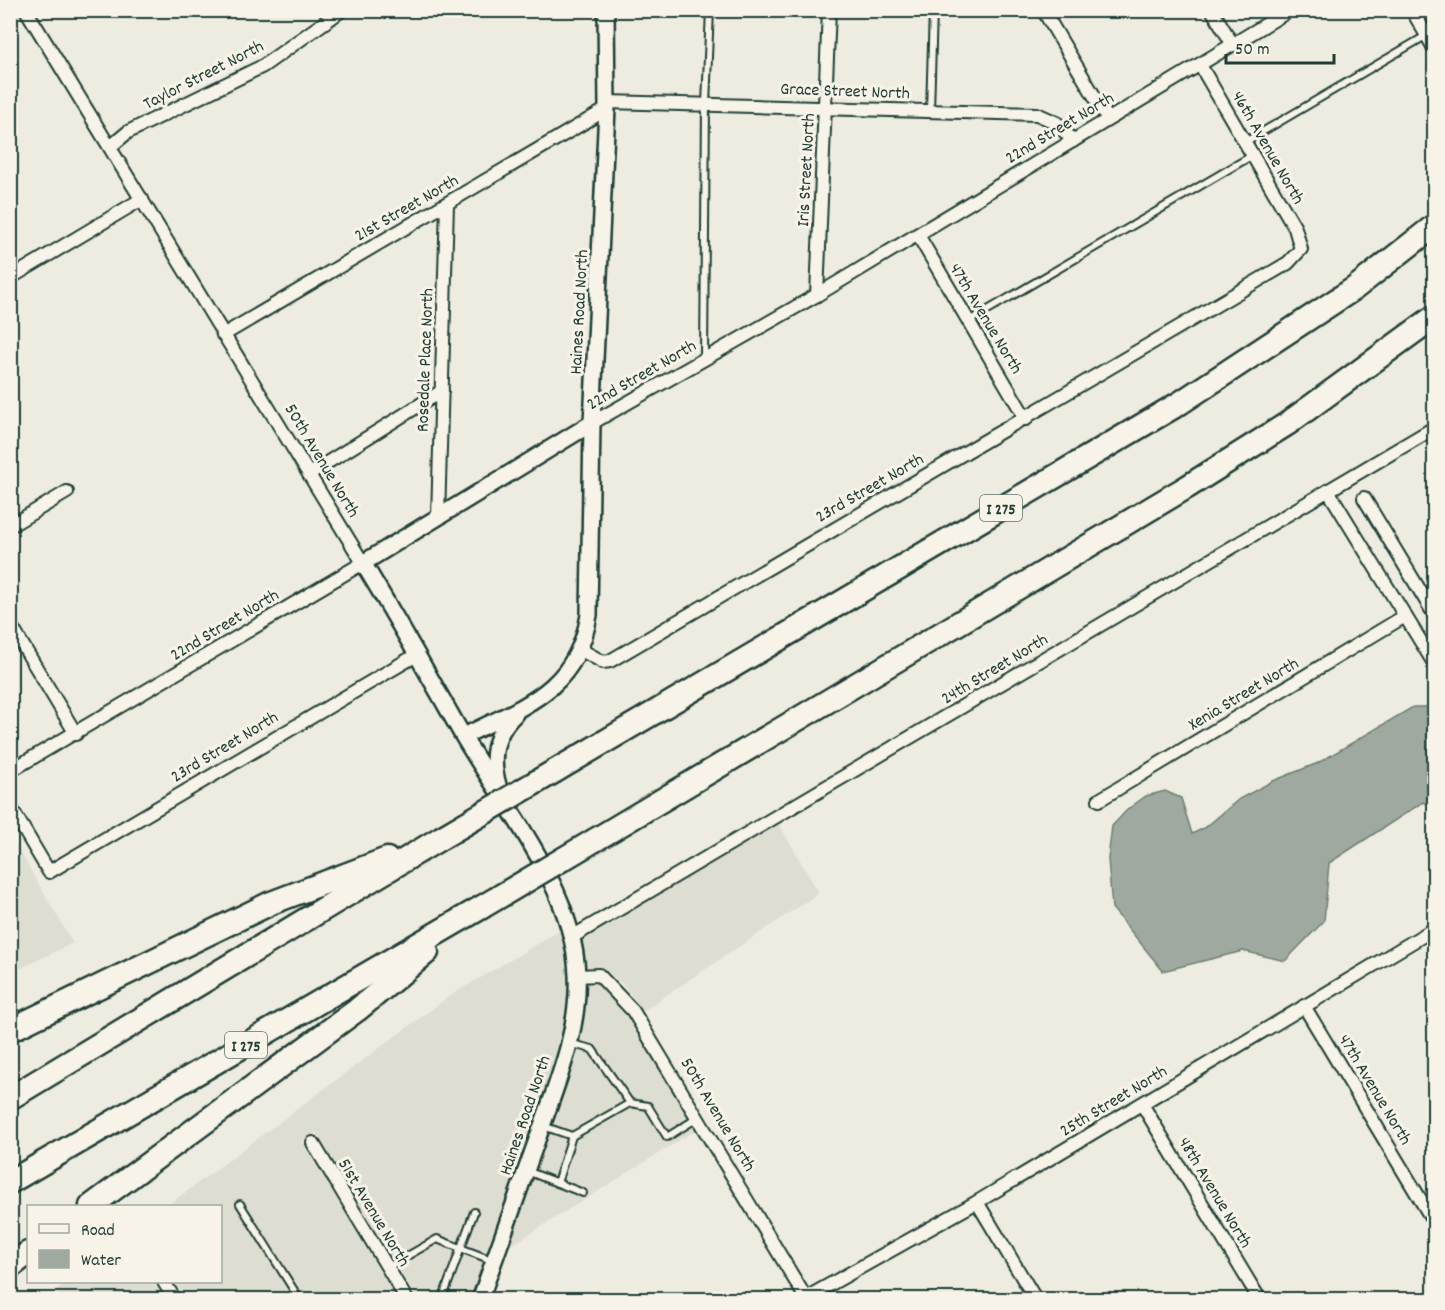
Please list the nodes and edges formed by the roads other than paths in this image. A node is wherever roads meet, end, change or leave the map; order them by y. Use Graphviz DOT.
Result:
graph roads {
  1 [pos="26,10"];
  2 [pos="342,10"];
  3 [pos="606,10"];
  4 [pos="710,10"];
  5 [pos="829,10"];
  6 [pos="933,10"];
  7 [pos="1042,10"];
  8 [pos="1212,10"];
  9 [pos="1290,10"];
  10 [pos="1412,10"];
  11 [pos="1431,34"];
  12 [pos="1233,45"];
  13 [pos="1434,48"];
  14 [pos="1200,65"];
  15 [pos="607,105"];
  16 [pos="706,105"];
  17 [pos="826,108"];
  18 [pos="930,111"];
  19 [pos="1108,119"];
  20 [pos="1072,141"];
  21 [pos="1245,142"];
  22 [pos="110,147"];
  23 [pos="1253,155"];
  24 [pos="142,199"];
  25 [pos="447,204"];
  26 [pos="1434,226"];
  27 [pos="918,235"];
  28 [pos="1301,249"];
  29 [pos="10,279"];
  30 [pos="818,295"];
  31 [pos="1434,317"];
  32 [pos="969,321"];
  33 [pos="223,335"];
  34 [pos="704,360"];
  35 [pos="442,391"];
  36 [pos="1026,419"];
  37 [pos="592,423"];
  38 [pos="1434,429"];
  39 [pos="309,474"];
  40 [pos="67,492"];
  41 [pos="1329,492"];
  42 [pos="1364,498"];
  43 [pos="438,518"];
  44 [pos="10,526"];
  45 [pos="363,563"];
  46 [pos="1434,614"];
  47 [pos="1405,616"];
  48 [pos="10,624"];
  49 [pos="580,650"];
  50 [pos="418,654"];
  51 [pos="1434,663"];
  52 [pos="522,708"];
  53 [pos="75,734"];
  54 [pos="464,736"];
  55 [pos="10,771"];
  56 [pos="503,799"];
  57 [pos="1099,800"];
  58 [pos="10,806"];
  59 [pos="441,838"];
  60 [pos="482,908"];
  61 [pos="1434,929"];
  62 [pos="572,937"];
  63 [pos="578,976"];
  64 [pos="1304,1006"];
  65 [pos="10,1030"];
  66 [pos="568,1043"];
  67 [pos="10,1098"];
  68 [pos="630,1103"];
  69 [pos="1142,1104"];
  70 [pos="699,1117"];
  71 [pos="542,1126"];
  72 [pos="572,1136"];
  73 [pos="313,1143"];
  74 [pos="526,1171"];
  75 [pos="10,1182"];
  76 [pos="557,1183"];
  77 [pos="583,1193"];
  78 [pos="977,1203"];
  79 [pos="240,1204"];
  80 [pos="92,1205"];
  81 [pos="474,1212"];
  82 [pos="1434,1222"];
  83 [pos="460,1248"];
  84 [pos="27,1254"];
  85 [pos="494,1261"];
  86 [pos="10,1267"];
  87 [pos="388,1267"];
  88 [pos="165,1283"];
  89 [pos="175,1299"];
  90 [pos="300,1299"];
  91 [pos="407,1299"];
  92 [pos="442,1299"];
  93 [pos="480,1299"];
  94 [pos="807,1299"];
  95 [pos="1036,1299"];
  96 [pos="1260,1299"];
  1 -- 22 [label="street, 50th Avenue North"];
  2 -- 22 [label="street, Taylor Street North"];
  3 -- 15 [label="street, Haines Road North"];
  4 -- 16 [label="lane"];
  5 -- 17 [label="street, Iris Street North"];
  6 -- 18 [label="lane"];
  7 -- 19 [label="street"];
  8 -- 12 [label="street"];
  9 -- 12 [label="street, 22nd Street North"];
  10 -- 11 [label="street"];
  11 -- 13 [label="street"];
  11 -- 21 [label="lane"];
  12 -- 14 [label="street, 22nd Street North"];
  14 -- 19 [label="street, 22nd Street North"];
  14 -- 21 [label="street, 46th Avenue North"];
  15 -- 16 [label="street, Grace Street North"];
  15 -- 25 [label="street, 21st Street North"];
  15 -- 37 [label="street, Haines Road North"];
  16 -- 17 [label="street, Grace Street North"];
  16 -- 34 [label="lane"];
  17 -- 18 [label="street, Grace Street North"];
  17 -- 30 [label="street, Iris Street North"];
  18 -- 20 [label="street, Grace Street North"];
  19 -- 20 [label="street, 22nd Street North"];
  20 -- 27 [label="street, 22nd Street North"];
  21 -- 23 [label="street, 46th Avenue North"];
  22 -- 24 [label="street, 50th Avenue North"];
  23 -- 28 [label="street, 46th Avenue North"];
  23 -- 32 [label="lane"];
  24 -- 29 [label="street"];
  24 -- 33 [label="street, 50th Avenue North"];
  25 -- 33 [label="street, 21st Street North"];
  25 -- 35 [label="street, Rosedale Place North"];
  26 -- 59 [label="highway, I 275, bridge"];
  27 -- 30 [label="street, 22nd Street North"];
  27 -- 32 [label="street, 47th Avenue North"];
  28 -- 36 [label="street, 23rd Street North"];
  30 -- 34 [label="street, 22nd Street North"];
  31 -- 60 [label="highway, I 275, bridge"];
  32 -- 36 [label="street, 47th Avenue North"];
  33 -- 39 [label="street, 50th Avenue North"];
  34 -- 37 [label="street, 22nd Street North"];
  35 -- 39 [label="street"];
  35 -- 43 [label="street, Rosedale Place North"];
  36 -- 49 [label="street, 23rd Street North"];
  37 -- 43 [label="street, 22nd Street North"];
  37 -- 49 [label="street, Haines Road North"];
  38 -- 41 [label="street, 24th Street North"];
  39 -- 45 [label="street, 50th Avenue North"];
  40 -- 44 [label="street"];
  41 -- 47 [label="street"];
  41 -- 62 [label="street, 24th Street North"];
  42 -- 46 [label="street"];
  43 -- 45 [label="street, 22nd Street North"];
  45 -- 50 [label="street, 50th Avenue North"];
  45 -- 53 [label="street, 22nd Street North"];
  47 -- 51 [label="street"];
  47 -- 57 [label="street, Xenia Street North"];
  48 -- 53 [label="street"];
  49 -- 52 [label="street"];
  50 -- 54 [label="street, 50th Avenue North"];
  50 -- 58 [label="street, 23rd Street North"];
  52 -- 54 [label="street"];
  52 -- 56 [label="street"];
  53 -- 55 [label="street, 22nd Street North"];
  54 -- 56 [label="street, 50th Avenue North"];
  56 -- 62 [label="street, 50th Avenue North"];
  59 -- 65 [label="highway"];
  59 -- 67 [label="highway, I 275"];
  60 -- 75 [label="highway, I 275"];
  60 -- 80 [label="highway"];
  61 -- 64 [label="street, 25th Street North"];
  62 -- 63 [label="street, Haines Road North"];
  63 -- 66 [label="street, Haines Road North"];
  63 -- 70 [label="street, 50th Avenue North"];
  64 -- 69 [label="street, 25th Street North"];
  64 -- 82 [label="street, 47th Avenue North"];
  66 -- 68 [label="lane"];
  66 -- 71 [label="street, Haines Road North"];
  68 -- 70 [label="lane"];
  68 -- 72 [label="lane"];
  69 -- 78 [label="street, 25th Street North"];
  69 -- 96 [label="street, 48th Avenue North"];
  70 -- 94 [label="street, 50th Avenue North"];
  71 -- 72 [label="lane"];
  71 -- 74 [label="street, Haines Road North"];
  72 -- 76 [label="lane"];
  73 -- 87 [label="street, 51st Avenue North"];
  74 -- 76 [label="lane"];
  74 -- 85 [label="street, Haines Road North"];
  76 -- 77 [label="lane"];
  78 -- 94 [label="street, 25th Street North"];
  78 -- 95 [label="street"];
  79 -- 90 [label="lane"];
  81 -- 83 [label="lane"];
  83 -- 85 [label="lane"];
  83 -- 87 [label="lane"];
  83 -- 92 [label="lane"];
  84 -- 86 [label="highway"];
  85 -- 93 [label="street, Haines Road North"];
  87 -- 91 [label="street, 51st Avenue North"];
  88 -- 89 [label="street"];
}
